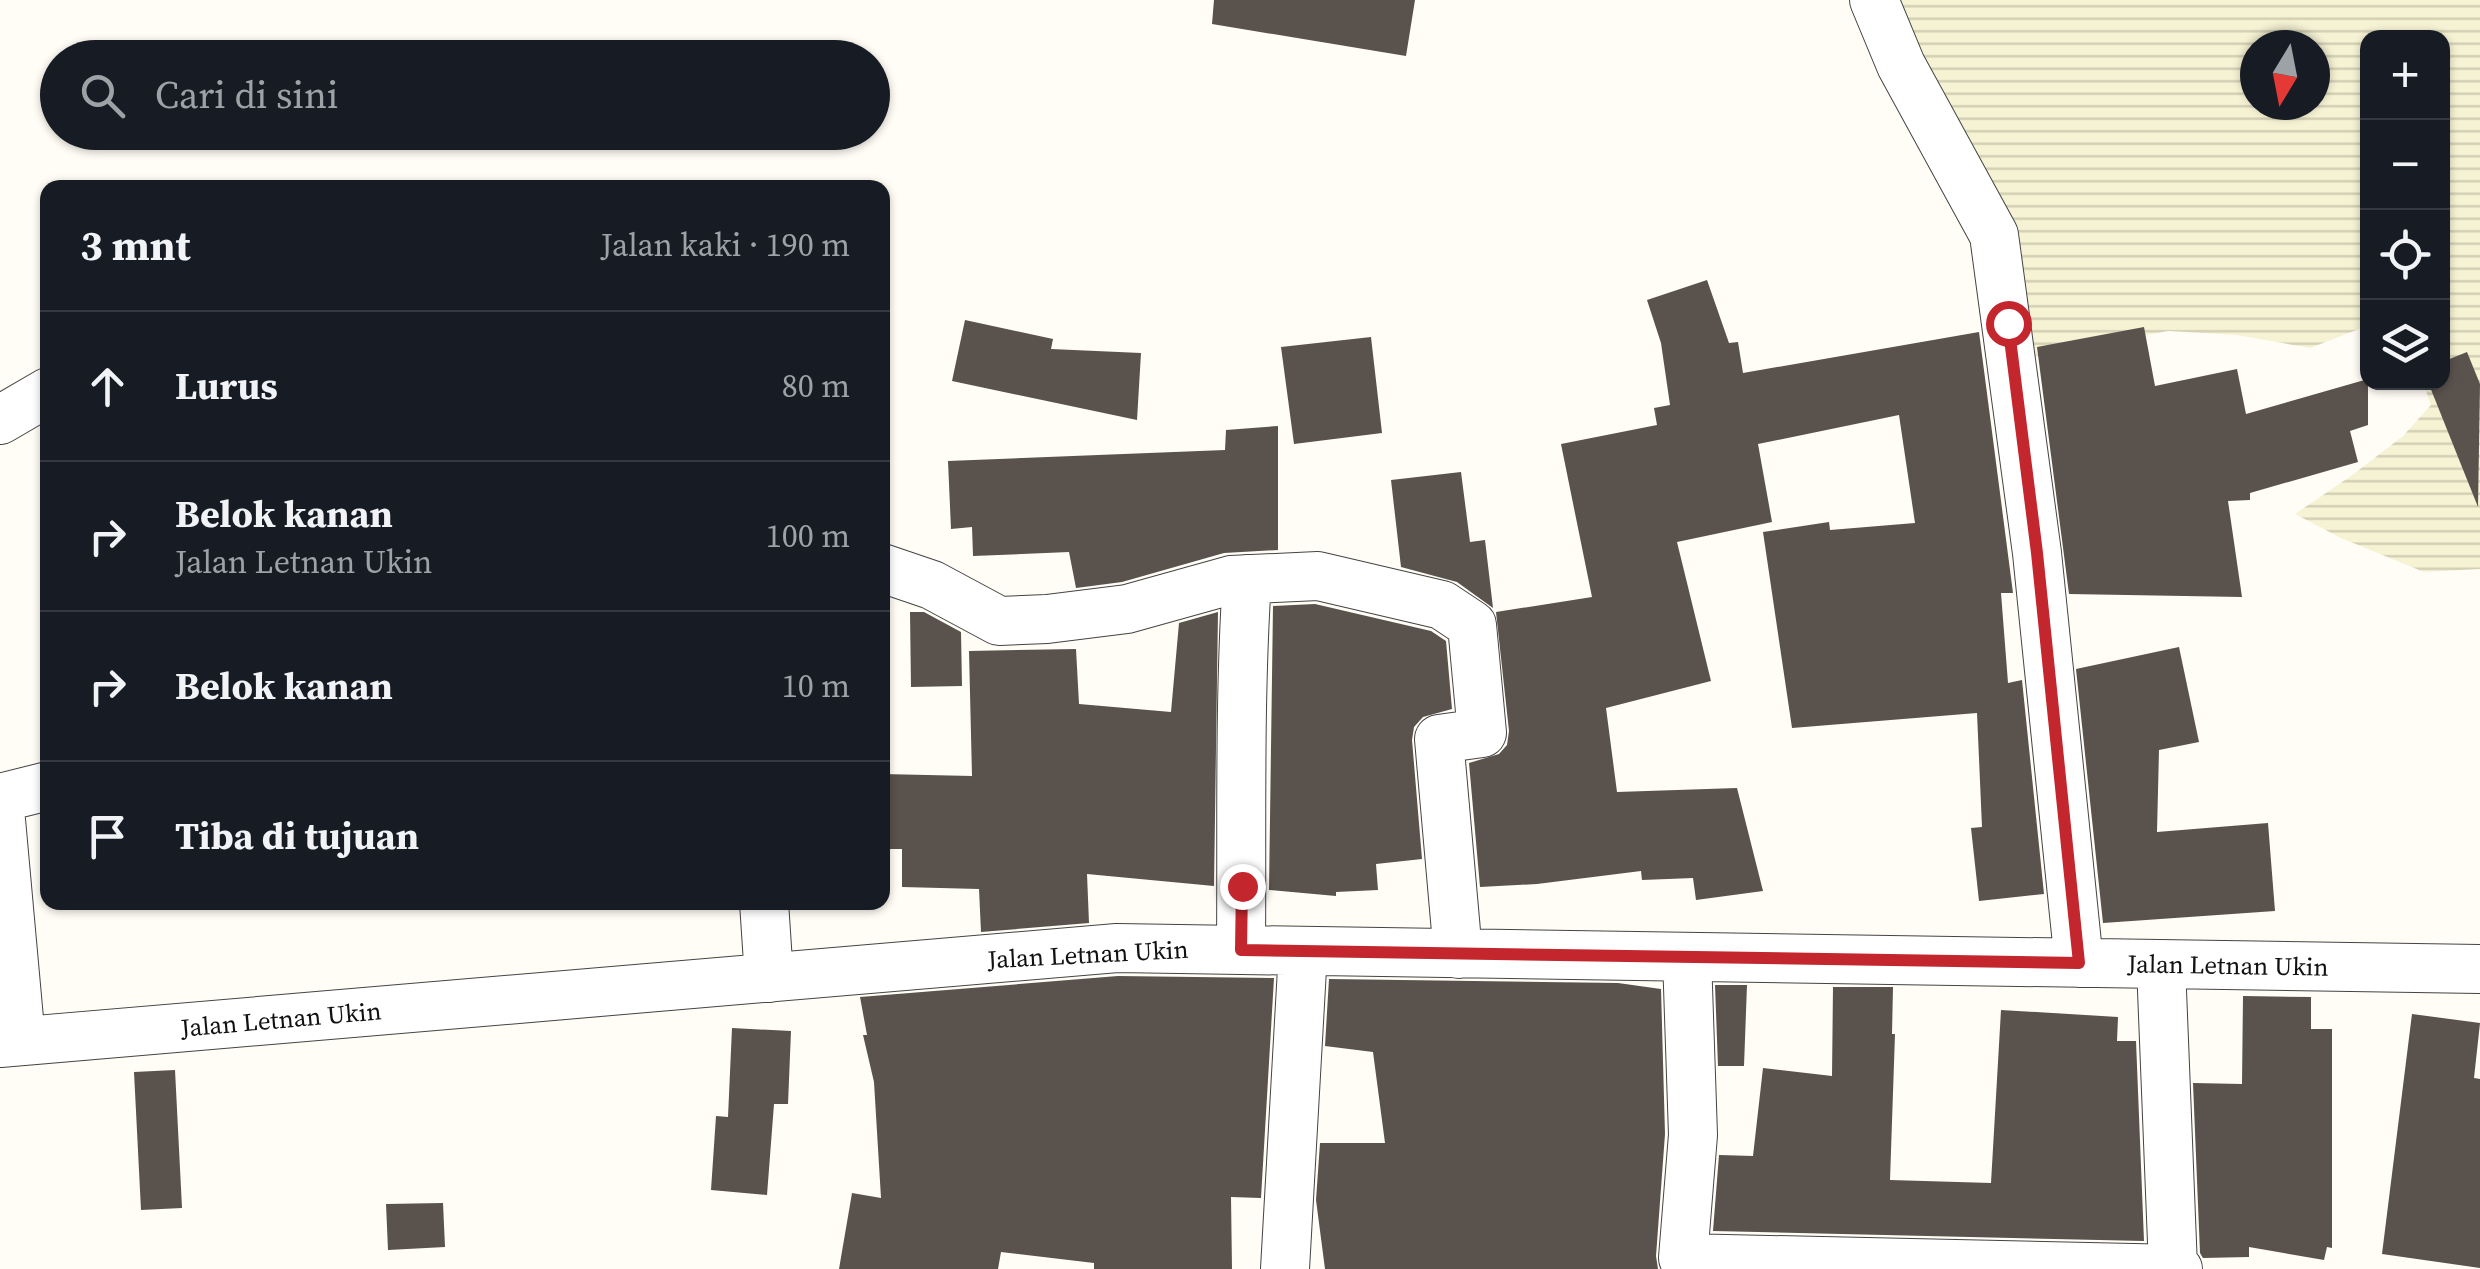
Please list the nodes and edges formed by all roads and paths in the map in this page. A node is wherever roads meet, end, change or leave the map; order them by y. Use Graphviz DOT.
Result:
graph roads {
  1 [pos="1874,0"];
  2 [pos="40,397"];
  3 [pos="0,420"];
  4 [pos="890,571"];
  5 [pos="1247,579"];
  6 [pos="40,788"];
  7 [pos="0,798"];
  8 [pos="0,809"];
  9 [pos="765,910"];
  10 [pos="1241,950"];
  11 [pos="1303,951"];
  12 [pos="1458,954"];
  13 [pos="1687,957"];
  14 [pos="2079,963"];
  15 [pos="2162,965"];
  16 [pos="2480,969"];
  17 [pos="769,978"];
  18 [pos="11,1042"];
  19 [pos="1285,1269"];
  20 [pos="2176,1269"];
  1 -- 14 [label="street"];
  2 -- 3 [label="street"];
  4 -- 5 [label="street"];
  5 -- 10 [label="street"];
  5 -- 12 [label="street"];
  6 -- 7 [label="street"];
  8 -- 18 [label="street"];
  9 -- 17 [label="street"];
  10 -- 11 [label="street, Jalan Letnan Ukin"];
  10 -- 17 [label="street, Jalan Letnan Ukin"];
  11 -- 12 [label="street, Jalan Letnan Ukin"];
  11 -- 19 [label="street"];
  12 -- 13 [label="street, Jalan Letnan Ukin"];
  13 -- 14 [label="street, Jalan Letnan Ukin"];
  13 -- 20 [label="street"];
  14 -- 15 [label="street, Jalan Letnan Ukin"];
  15 -- 16 [label="street, Jalan Letnan Ukin"];
  15 -- 20 [label="street"];
  17 -- 18 [label="street, Jalan Letnan Ukin"];
}
